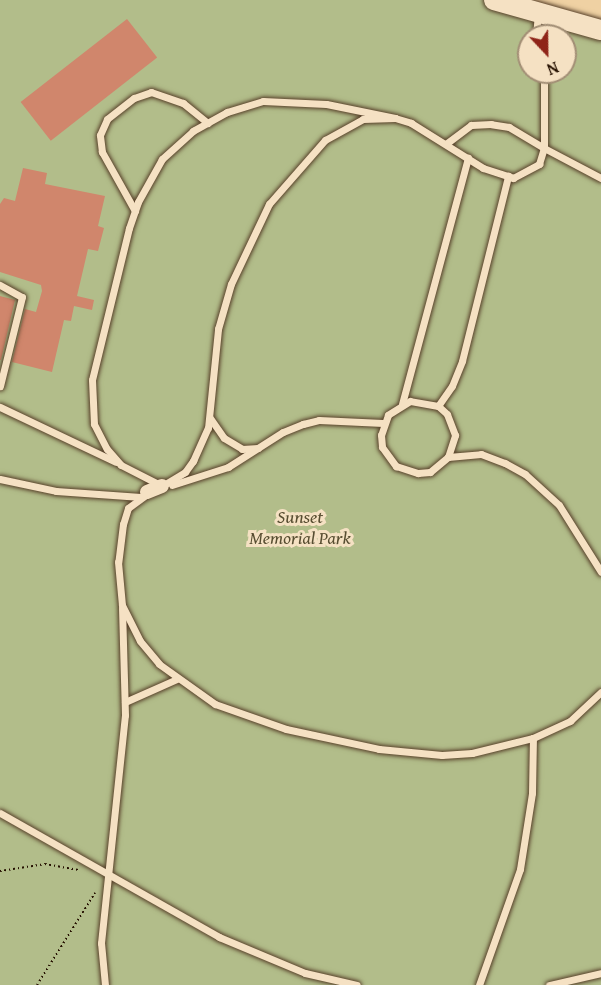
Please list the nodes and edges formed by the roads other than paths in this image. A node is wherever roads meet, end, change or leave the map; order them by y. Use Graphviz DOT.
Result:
graph roads {
  1 [pos="494,0"];
  2 [pos="538,13"];
  3 [pos="537,24"];
  4 [pos="601,30"];
  5 [pos="544,84"];
  6 [pos="395,118"];
  7 [pos="208,123"];
  8 [pos="446,144"];
  9 [pos="544,148"];
  10 [pos="468,158"];
  11 [pos="508,176"];
  12 [pos="601,178"];
  13 [pos="135,211"];
  14 [pos="0,285"];
  15 [pos="0,386"];
  16 [pos="402,404"];
  17 [pos="438,406"];
  18 [pos="0,407"];
  19 [pos="210,418"];
  20 [pos="383,423"];
  21 [pos="258,448"];
  22 [pos="448,457"];
  23 [pos="121,465"];
  24 [pos="0,479"];
  25 [pos="162,486"];
  26 [pos="144,495"];
  27 [pos="601,572"];
  28 [pos="122,605"];
  29 [pos="177,680"];
  30 [pos="601,692"];
  31 [pos="125,702"];
  32 [pos="533,738"];
  33 [pos="0,813"];
  34 [pos="106,875"];
  35 [pos="601,973"];
  36 [pos="105,985"];
  37 [pos="357,985"];
  38 [pos="479,985"];
  39 [pos="549,985"];
  1 -- 2 [label="main road"];
  2 -- 3 [label="lane"];
  2 -- 4 [label="main road"];
  5 -- 9 [label="lane"];
  6 -- 7 [label="lane"];
  6 -- 8 [label="lane"];
  6 -- 19 [label="lane"];
  7 -- 13 [label="lane"];
  7 -- 13 [label="lane"];
  8 -- 9 [label="lane"];
  8 -- 10 [label="lane"];
  9 -- 11 [label="lane"];
  9 -- 12 [label="lane"];
  10 -- 11 [label="lane"];
  10 -- 16 [label="lane"];
  11 -- 17 [label="lane"];
  13 -- 23 [label="lane"];
  14 -- 15 [label="lane"];
  16 -- 17 [label="lane"];
  16 -- 20 [label="lane"];
  17 -- 22 [label="lane"];
  18 -- 23 [label="lane"];
  19 -- 21 [label="lane"];
  19 -- 25 [label="lane"];
  20 -- 21 [label="lane"];
  20 -- 22 [label="lane"];
  21 -- 26 [label="lane"];
  22 -- 27 [label="lane"];
  23 -- 25 [label="lane"];
  24 -- 26 [label="lane"];
  25 -- 26 [label="street"];
  26 -- 28 [label="lane"];
  28 -- 29 [label="lane"];
  28 -- 31 [label="lane"];
  29 -- 31 [label="lane"];
  29 -- 32 [label="lane"];
  30 -- 32 [label="lane"];
  31 -- 34 [label="lane"];
  32 -- 38 [label="lane"];
  33 -- 34 [label="lane"];
  34 -- 36 [label="lane"];
  34 -- 37 [label="lane"];
  35 -- 39 [label="lane"];
}
